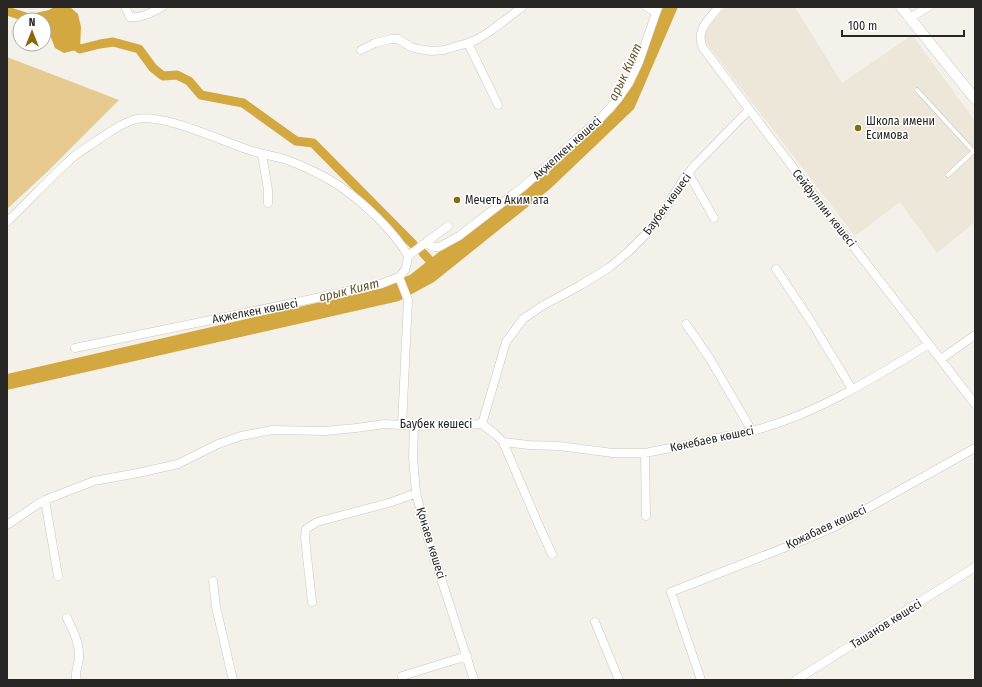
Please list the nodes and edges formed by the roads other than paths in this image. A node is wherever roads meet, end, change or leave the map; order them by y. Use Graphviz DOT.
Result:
graph roads {
  1 [pos="125,7"];
  2 [pos="162,7"];
  3 [pos="522,7"];
  4 [pos="647,7"];
  5 [pos="719,7"];
  6 [pos="901,7"];
  7 [pos="928,7"];
  8 [pos="656,10"];
  9 [pos="910,18"];
  10 [pos="468,43"];
  11 [pos="361,50"];
  12 [pos="917,90"];
  13 [pos="975,99"];
  14 [pos="498,105"];
  15 [pos="749,110"];
  16 [pos="974,150"];
  17 [pos="262,154"];
  18 [pos="688,174"];
  19 [pos="948,175"];
  20 [pos="268,203"];
  21 [pos="714,218"];
  22 [pos="7,222"];
  23 [pos="448,226"];
  24 [pos="427,241"];
  25 [pos="408,256"];
  26 [pos="776,269"];
  27 [pos="400,277"];
  28 [pos="686,324"];
  29 [pos="975,335"];
  30 [pos="929,344"];
  31 [pos="75,348"];
  32 [pos="940,359"];
  33 [pos="852,389"];
  34 [pos="975,404"];
  35 [pos="482,424"];
  36 [pos="402,425"];
  37 [pos="414,426"];
  38 [pos="752,431"];
  39 [pos="503,442"];
  40 [pos="975,448"];
  41 [pos="645,453"];
  42 [pos="416,493"];
  43 [pos="45,500"];
  44 [pos="646,516"];
  45 [pos="7,525"];
  46 [pos="552,554"];
  47 [pos="975,567"];
  48 [pos="58,576"];
  49 [pos="213,581"];
  50 [pos="312,602"];
  51 [pos="67,618"];
  52 [pos="595,622"];
  53 [pos="467,656"];
  54 [pos="75,676"];
  55 [pos="402,676"];
  56 [pos="233,680"];
  57 [pos="474,680"];
  58 [pos="619,680"];
  59 [pos="701,680"];
  60 [pos="796,680"];
  1 -- 2 [label="street"];
  3 -- 10 [label="street"];
  4 -- 8 [label="street"];
  5 -- 15 [label="street, Сейфуллин көшесі"];
  6 -- 9 [label="street"];
  7 -- 9 [label="street"];
  8 -- 24 [label="street, Ақжелкен көшесі"];
  9 -- 13 [label="street"];
  10 -- 11 [label="street"];
  10 -- 14 [label="street"];
  12 -- 16 [label="lane"];
  15 -- 18 [label="street, Баубек көшесі"];
  15 -- 30 [label="street, Сейфуллин көшесі"];
  16 -- 19 [label="lane"];
  17 -- 20 [label="street"];
  17 -- 22 [label="street"];
  17 -- 25 [label="street"];
  18 -- 21 [label="street"];
  18 -- 35 [label="street, Баубек көшесі"];
  23 -- 24 [label="street"];
  24 -- 25 [label="street"];
  25 -- 27 [label="street"];
  26 -- 33 [label="street"];
  27 -- 31 [label="street, Ақжелкен көшесі"];
  27 -- 36 [label="street"];
  28 -- 38 [label="street"];
  29 -- 32 [label="street"];
  30 -- 32 [label="street, Сейфуллин көшесі"];
  30 -- 33 [label="street, Көкебаев көшесі"];
  32 -- 34 [label="street, Сейфуллин көшесі"];
  33 -- 38 [label="street, Көкебаев көшесі"];
  35 -- 37 [label="street, Баубек көшесі"];
  35 -- 39 [label="street"];
  36 -- 37 [label="street, Баубек көшесі"];
  36 -- 43 [label="street, Баубек көшесі"];
  37 -- 42 [label="street, Қонаев көшесі"];
  38 -- 41 [label="street, Көкебаев көшесі"];
  39 -- 41 [label="street, Көкебаев көшесі"];
  39 -- 46 [label="street"];
  40 -- 59 [label="street, Қожабаев көшесі"];
  41 -- 44 [label="street"];
  42 -- 50 [label="street"];
  42 -- 53 [label="street, Қонаев көшесі"];
  43 -- 45 [label="street, Баубек көшесі"];
  43 -- 48 [label="street"];
  47 -- 60 [label="street, Ташанов көшесі"];
  49 -- 56 [label="street"];
  51 -- 54 [label="street"];
  52 -- 58 [label="street"];
  53 -- 55 [label="street"];
  53 -- 57 [label="street, Қонаев көшесі"];
}
